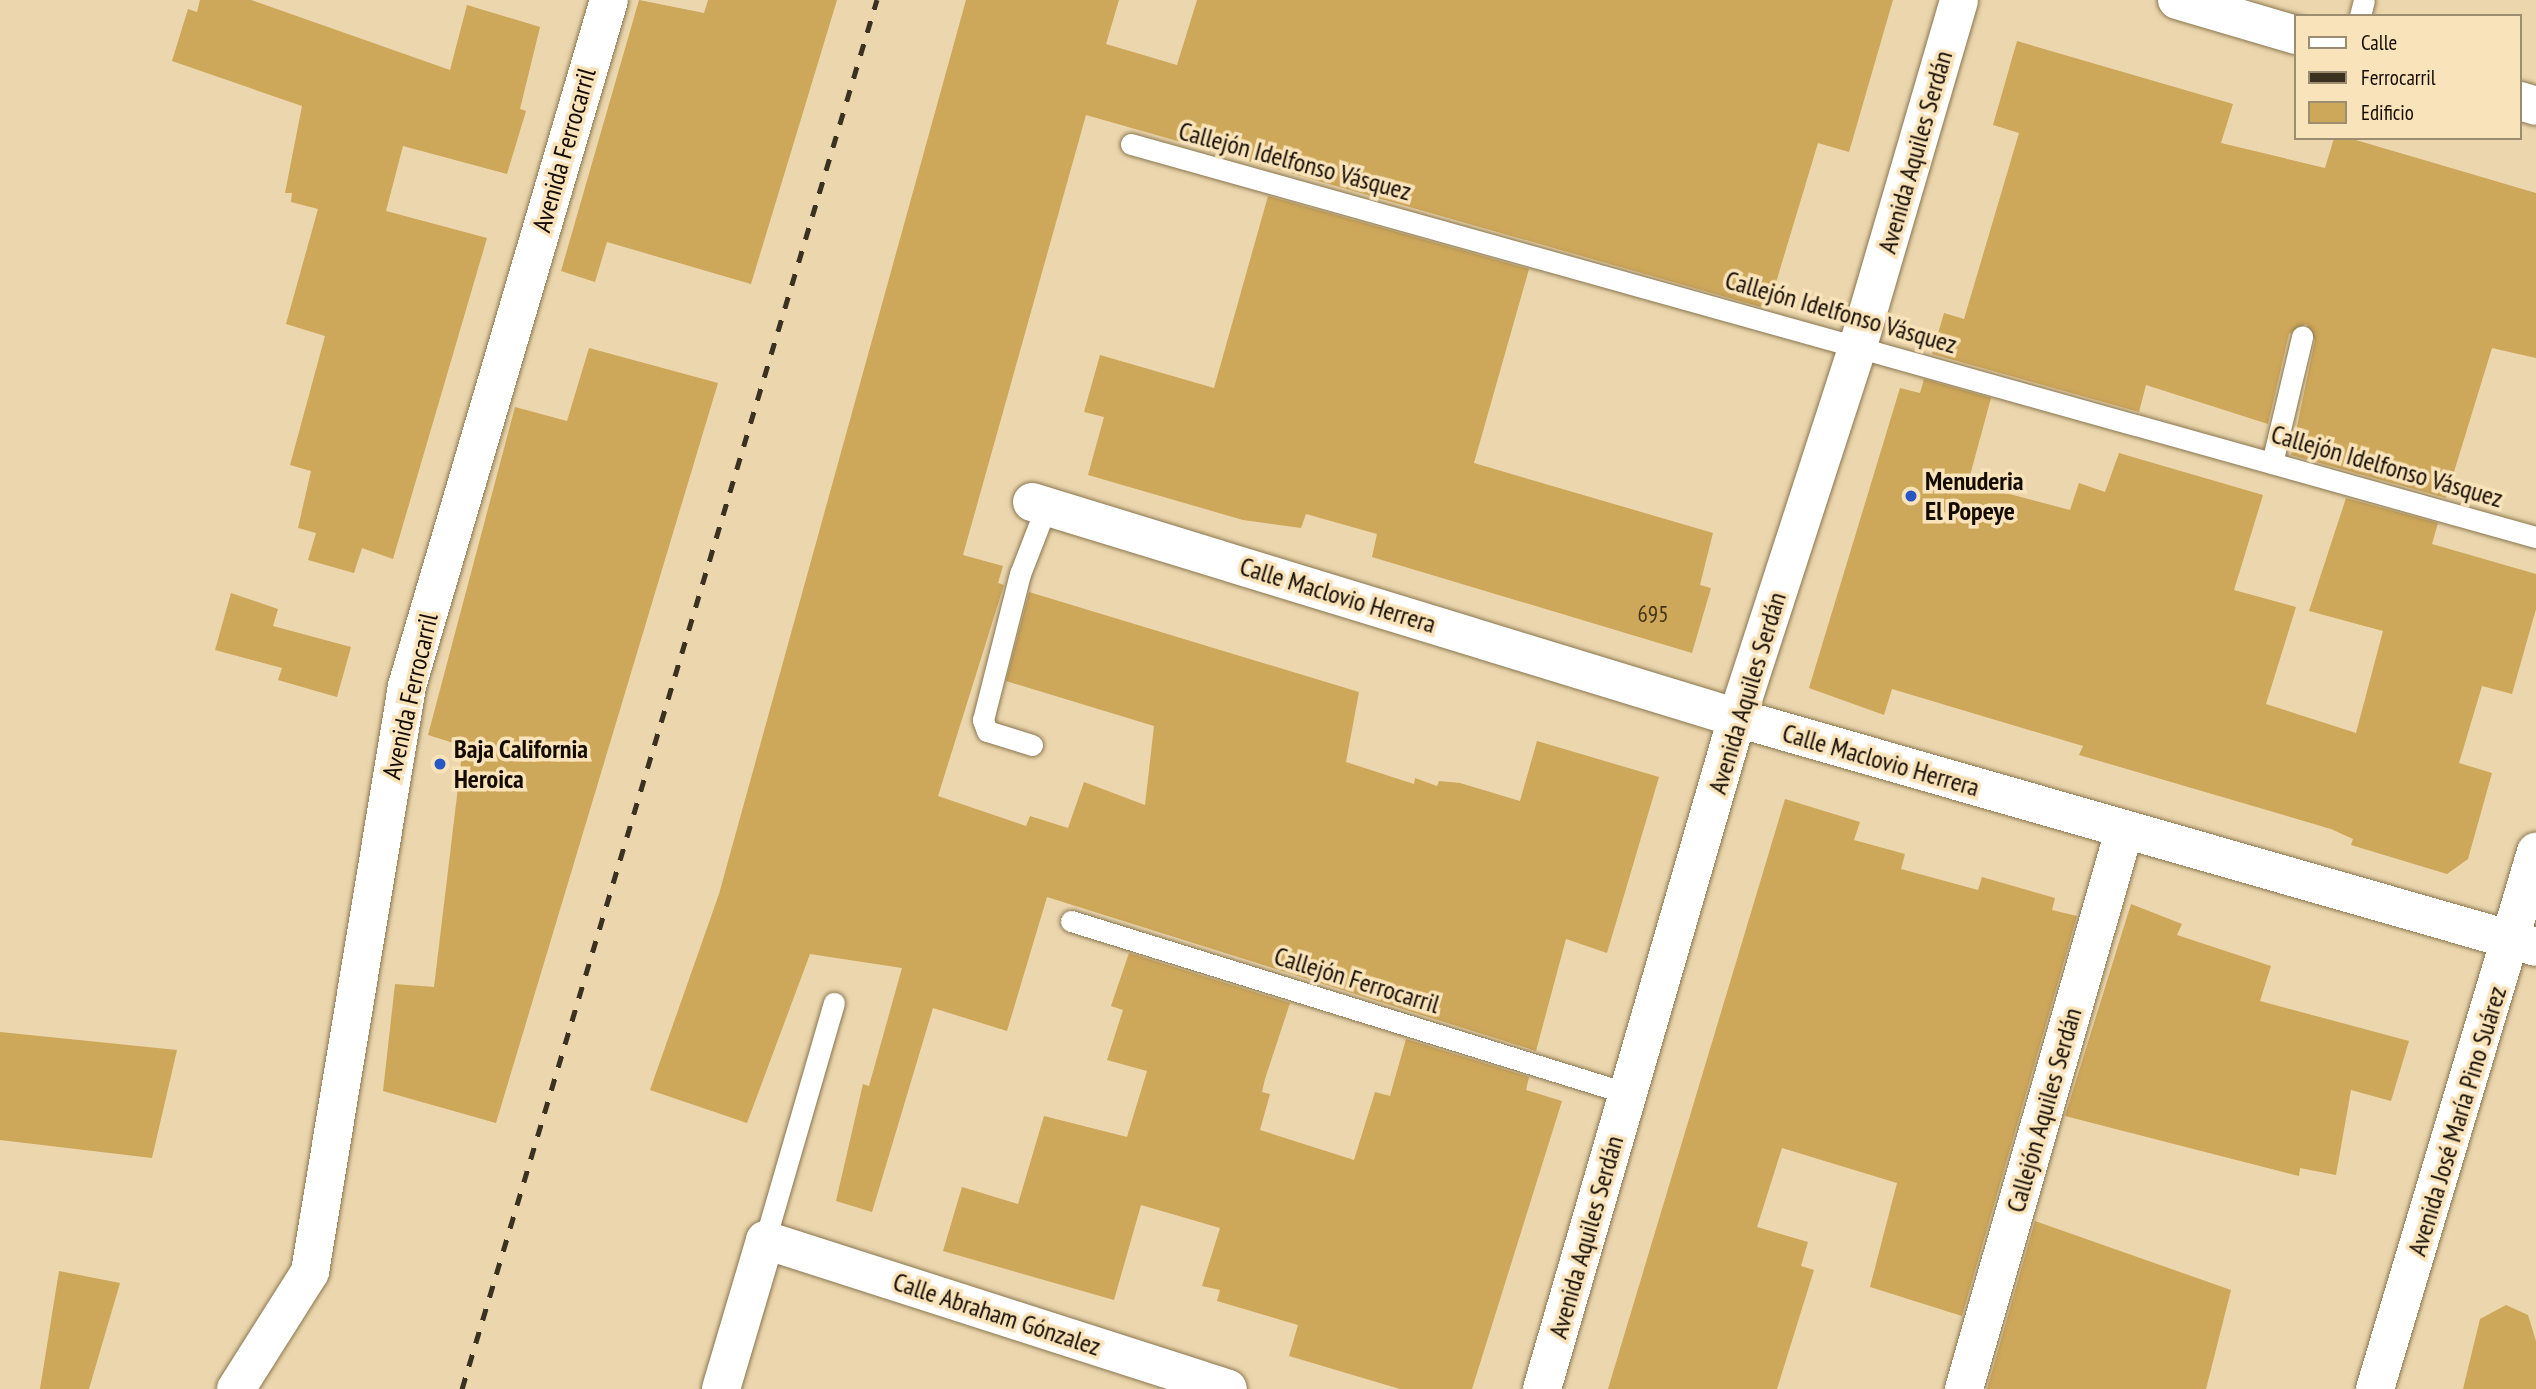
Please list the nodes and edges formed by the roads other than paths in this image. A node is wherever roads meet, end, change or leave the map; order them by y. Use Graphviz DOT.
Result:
graph roads {
  1 [pos="608,0"];
  2 [pos="1959,0"];
  3 [pos="2177,0"];
  4 [pos="2294,34"];
  5 [pos="1131,145"];
  6 [pos="2302,337"];
  7 [pos="1858,346"];
  8 [pos="2272,463"];
  9 [pos="1039,505"];
  10 [pos="2536,537"];
  11 [pos="1737,718"];
  12 [pos="1032,745"];
  13 [pos="2124,831"];
  14 [pos="2536,852"];
  15 [pos="1071,921"];
  16 [pos="2524,944"];
  17 [pos="834,1003"];
  18 [pos="1626,1093"];
  19 [pos="765,1240"];
  20 [pos="236,1389"];
  21 [pos="721,1389"];
  22 [pos="1228,1389"];
  23 [pos="1542,1389"];
  24 [pos="1964,1389"];
  25 [pos="2375,1389"];
  1 -- 20 [label="street, Avenida Ferrocarril"];
  2 -- 7 [label="street, Avenida Aquiles Serdán"];
  3 -- 4 [label="street"];
  5 -- 7 [label="lane, Callejón Idelfonso Vásquez"];
  6 -- 8 [label="lane"];
  7 -- 8 [label="lane, Callejón Idelfonso Vásquez"];
  7 -- 11 [label="street, Avenida Aquiles Serdán"];
  8 -- 10 [label="lane, Callejón Idelfonso Vásquez"];
  9 -- 11 [label="street, Calle Maclovio Herrera"];
  9 -- 12 [label="lane"];
  11 -- 13 [label="street, Calle Maclovio Herrera"];
  11 -- 18 [label="street, Avenida Aquiles Serdán"];
  13 -- 16 [label="street, Calle Maclovio Herrera"];
  13 -- 24 [label="street, Callejón Aquiles Serdán"];
  14 -- 16 [label="street, Avenida José María Pino Suárez"];
  15 -- 18 [label="lane, Callejón Ferrocarril"];
  16 -- 25 [label="street, Avenida José María Pino Suárez"];
  17 -- 19 [label="lane"];
  18 -- 23 [label="street, Avenida Aquiles Serdán"];
  19 -- 21 [label="street"];
  19 -- 22 [label="street, Calle Abraham Gónzalez"];
}
